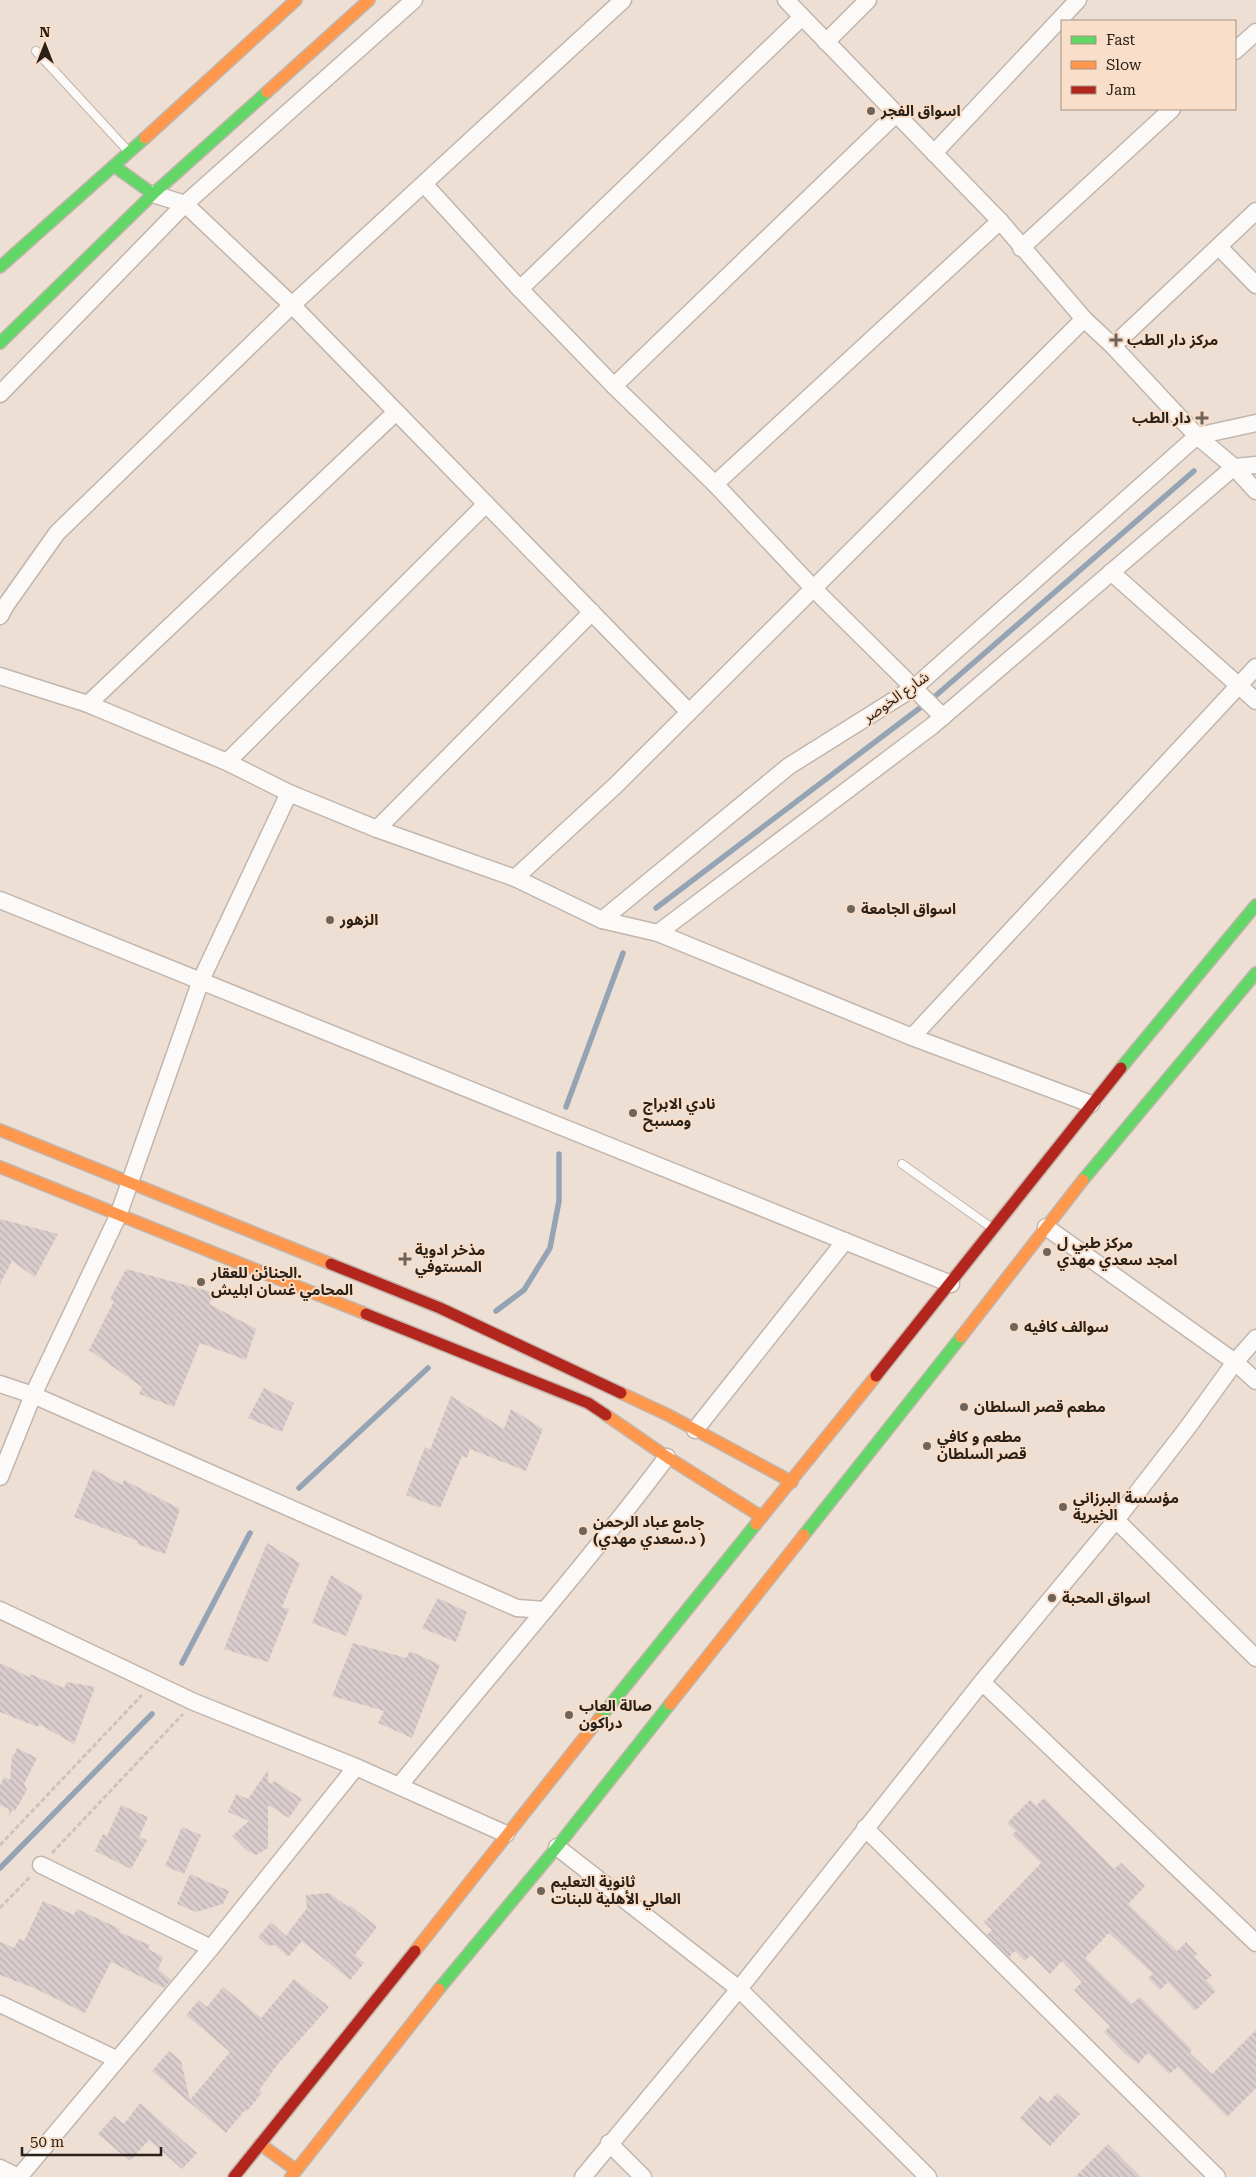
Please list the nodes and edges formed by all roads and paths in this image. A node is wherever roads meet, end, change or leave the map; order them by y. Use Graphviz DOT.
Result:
graph roads {
  1 [pos="296,0"];
  2 [pos="369,0"];
  3 [pos="414,0"];
  4 [pos="623,0"];
  5 [pos="786,0"];
  6 [pos="868,0"];
  7 [pos="1078,0"];
  8 [pos="802,17"];
  9 [pos="1256,32"];
  10 [pos="826,42"];
  11 [pos="1236,50"];
  12 [pos="36,51"];
  13 [pos="1171,110"];
  14 [pos="896,114"];
  15 [pos="129,153"];
  16 [pos="934,154"];
  17 [pos="114,166"];
  18 [pos="424,184"];
  19 [pos="153,194"];
  20 [pos="185,204"];
  21 [pos="1256,211"];
  22 [pos="1000,221"];
  23 [pos="1219,247"];
  24 [pos="1021,248"];
  25 [pos="0,267"];
  26 [pos="1256,286"];
  27 [pos="520,289"];
  28 [pos="292,305"];
  29 [pos="1084,319"];
  30 [pos="0,343"];
  31 [pos="1113,346"];
  32 [pos="614,386"];
  33 [pos="0,394"];
  34 [pos="396,412"];
  35 [pos="1256,422"];
  36 [pos="1198,436"];
  37 [pos="1256,465"];
  38 [pos="1234,467"];
  39 [pos="715,484"];
  40 [pos="1256,491"];
  41 [pos="486,504"];
  42 [pos="1111,572"];
  43 [pos="813,588"];
  44 [pos="592,612"];
  45 [pos="0,616"];
  46 [pos="1256,667"];
  47 [pos="0,676"];
  48 [pos="1239,685"];
  49 [pos="915,687"];
  50 [pos="1256,701"];
  51 [pos="88,704"];
  52 [pos="689,712"];
  53 [pos="943,717"];
  54 [pos="227,762"];
  55 [pos="289,793"];
  56 [pos="377,829"];
  57 [pos="515,878"];
  58 [pos="0,900"];
  59 [pos="1256,905"];
  60 [pos="602,920"];
  61 [pos="658,933"];
  62 [pos="1256,973"];
  63 [pos="201,980"];
  64 [pos="912,1037"];
  65 [pos="1091,1104"];
  66 [pos="0,1130"];
  67 [pos="902,1164"];
  68 [pos="0,1167"];
  69 [pos="129,1183"];
  70 [pos="118,1216"];
  71 [pos="1046,1227"];
  72 [pos="993,1229"];
  73 [pos="845,1241"];
  74 [pos="951,1284"];
  75 [pos="1256,1338"];
  76 [pos="1235,1362"];
  77 [pos="1256,1381"];
  78 [pos="0,1384"];
  79 [pos="33,1396"];
  80 [pos="695,1430"];
  81 [pos="667,1457"];
  82 [pos="0,1477"];
  83 [pos="792,1482"];
  84 [pos="762,1518"];
  85 [pos="1116,1520"];
  86 [pos="0,1610"];
  87 [pos="545,1610"];
  88 [pos="1256,1658"];
  89 [pos="982,1682"];
  90 [pos="153,1683"];
  91 [pos="194,1702"];
  92 [pos="356,1767"];
  93 [pos="399,1786"];
  94 [pos="865,1828"];
  95 [pos="506,1834"];
  96 [pos="0,1845"];
  97 [pos="556,1847"];
  98 [pos="41,1864"];
  99 [pos="0,1908"];
  100 [pos="1256,1943"];
  101 [pos="211,1948"];
  102 [pos="739,1989"];
  103 [pos="0,2004"];
  104 [pos="116,2059"];
  105 [pos="609,2143"];
  106 [pos="260,2144"];
  107 [pos="0,2168"];
  108 [pos="294,2174"];
  109 [pos="18,2177"];
  110 [pos="234,2177"];
  111 [pos="583,2177"];
  112 [pos="643,2177"];
  113 [pos="928,2177"];
  114 [pos="1217,2177"];
  1 -- 15 [label="street"];
  2 -- 19 [label="street"];
  3 -- 20 [label="street"];
  4 -- 18 [label="street"];
  5 -- 8 [label="street"];
  6 -- 10 [label="street"];
  7 -- 16 [label="street"];
  8 -- 10 [label="street"];
  8 -- 27 [label="street"];
  9 -- 11 [label="street"];
  10 -- 14 [label="street"];
  12 -- 15 [label="lane"];
  13 -- 24 [label="street"];
  14 -- 16 [label="street"];
  14 -- 32 [label="street"];
  15 -- 17 [label="street"];
  16 -- 22 [label="street"];
  17 -- 19 [label="street"];
  17 -- 25 [label="street"];
  18 -- 27 [label="street"];
  18 -- 28 [label="street"];
  19 -- 20 [label="street"];
  19 -- 30 [label="street"];
  20 -- 28 [label="street"];
  20 -- 33 [label="street"];
  21 -- 23 [label="street"];
  22 -- 24 [label="street"];
  22 -- 39 [label="street"];
  23 -- 26 [label="street"];
  23 -- 31 [label="street"];
  24 -- 29 [label="street"];
  27 -- 32 [label="street"];
  28 -- 34 [label="street"];
  28 -- 45 [label="street"];
  29 -- 31 [label="street"];
  29 -- 43 [label="street"];
  31 -- 36 [label="street"];
  32 -- 39 [label="street"];
  34 -- 41 [label="street"];
  34 -- 51 [label="street"];
  35 -- 36 [label="street"];
  36 -- 38 [label="street"];
  36 -- 49 [label="street, شارع الخوصر"];
  37 -- 38 [label="street"];
  38 -- 40 [label="street"];
  38 -- 42 [label="street"];
  39 -- 43 [label="street"];
  41 -- 44 [label="street"];
  41 -- 54 [label="street"];
  42 -- 48 [label="street"];
  42 -- 53 [label="street"];
  43 -- 49 [label="street"];
  43 -- 52 [label="street"];
  44 -- 52 [label="street"];
  44 -- 56 [label="street"];
  46 -- 48 [label="street"];
  47 -- 51 [label="street"];
  48 -- 50 [label="street"];
  48 -- 64 [label="street"];
  49 -- 53 [label="street"];
  49 -- 60 [label="street, شارع الخوصر"];
  51 -- 54 [label="street"];
  52 -- 57 [label="street"];
  53 -- 61 [label="street"];
  54 -- 55 [label="street"];
  55 -- 56 [label="street"];
  55 -- 63 [label="street"];
  56 -- 57 [label="street"];
  57 -- 60 [label="street"];
  58 -- 63 [label="street"];
  59 -- 65 [label="street"];
  60 -- 61 [label="street"];
  61 -- 64 [label="street"];
  62 -- 71 [label="street"];
  63 -- 69 [label="street"];
  63 -- 73 [label="street"];
  64 -- 65 [label="street"];
  65 -- 72 [label="street"];
  66 -- 69 [label="street"];
  67 -- 72 [label="lane"];
  68 -- 70 [label="street"];
  69 -- 70 [label="street"];
  69 -- 80 [label="street"];
  70 -- 79 [label="street"];
  70 -- 81 [label="street"];
  71 -- 76 [label="street"];
  71 -- 97 [label="street"];
  72 -- 74 [label="street"];
  73 -- 74 [label="street"];
  73 -- 80 [label="street"];
  74 -- 83 [label="street"];
  75 -- 76 [label="street"];
  76 -- 77 [label="street"];
  76 -- 85 [label="street"];
  78 -- 79 [label="street"];
  79 -- 82 [label="street"];
  79 -- 87 [label="street"];
  80 -- 83 [label="street"];
  81 -- 84 [label="street"];
  81 -- 87 [label="street"];
  83 -- 84 [label="street"];
  84 -- 95 [label="street"];
  85 -- 88 [label="street"];
  85 -- 89 [label="street"];
  86 -- 90 [label="street"];
  87 -- 93 [label="street"];
  89 -- 94 [label="street"];
  89 -- 100 [label="street"];
  90 -- 91 [label="street"];
  90 -- 96 [label="path"];
  91 -- 92 [label="street"];
  91 -- 98 [label="path"];
  92 -- 93 [label="street"];
  92 -- 101 [label="street"];
  93 -- 95 [label="street"];
  94 -- 102 [label="street"];
  94 -- 114 [label="street"];
  95 -- 106 [label="street"];
  97 -- 102 [label="street"];
  97 -- 108 [label="street"];
  98 -- 99 [label="path"];
  98 -- 101 [label="street"];
  101 -- 104 [label="street"];
  102 -- 105 [label="street"];
  102 -- 113 [label="street"];
  103 -- 104 [label="street"];
  104 -- 109 [label="street"];
  105 -- 111 [label="street"];
  105 -- 112 [label="street"];
  106 -- 108 [label="street"];
  106 -- 110 [label="street"];
  107 -- 109 [label="street"];
}
